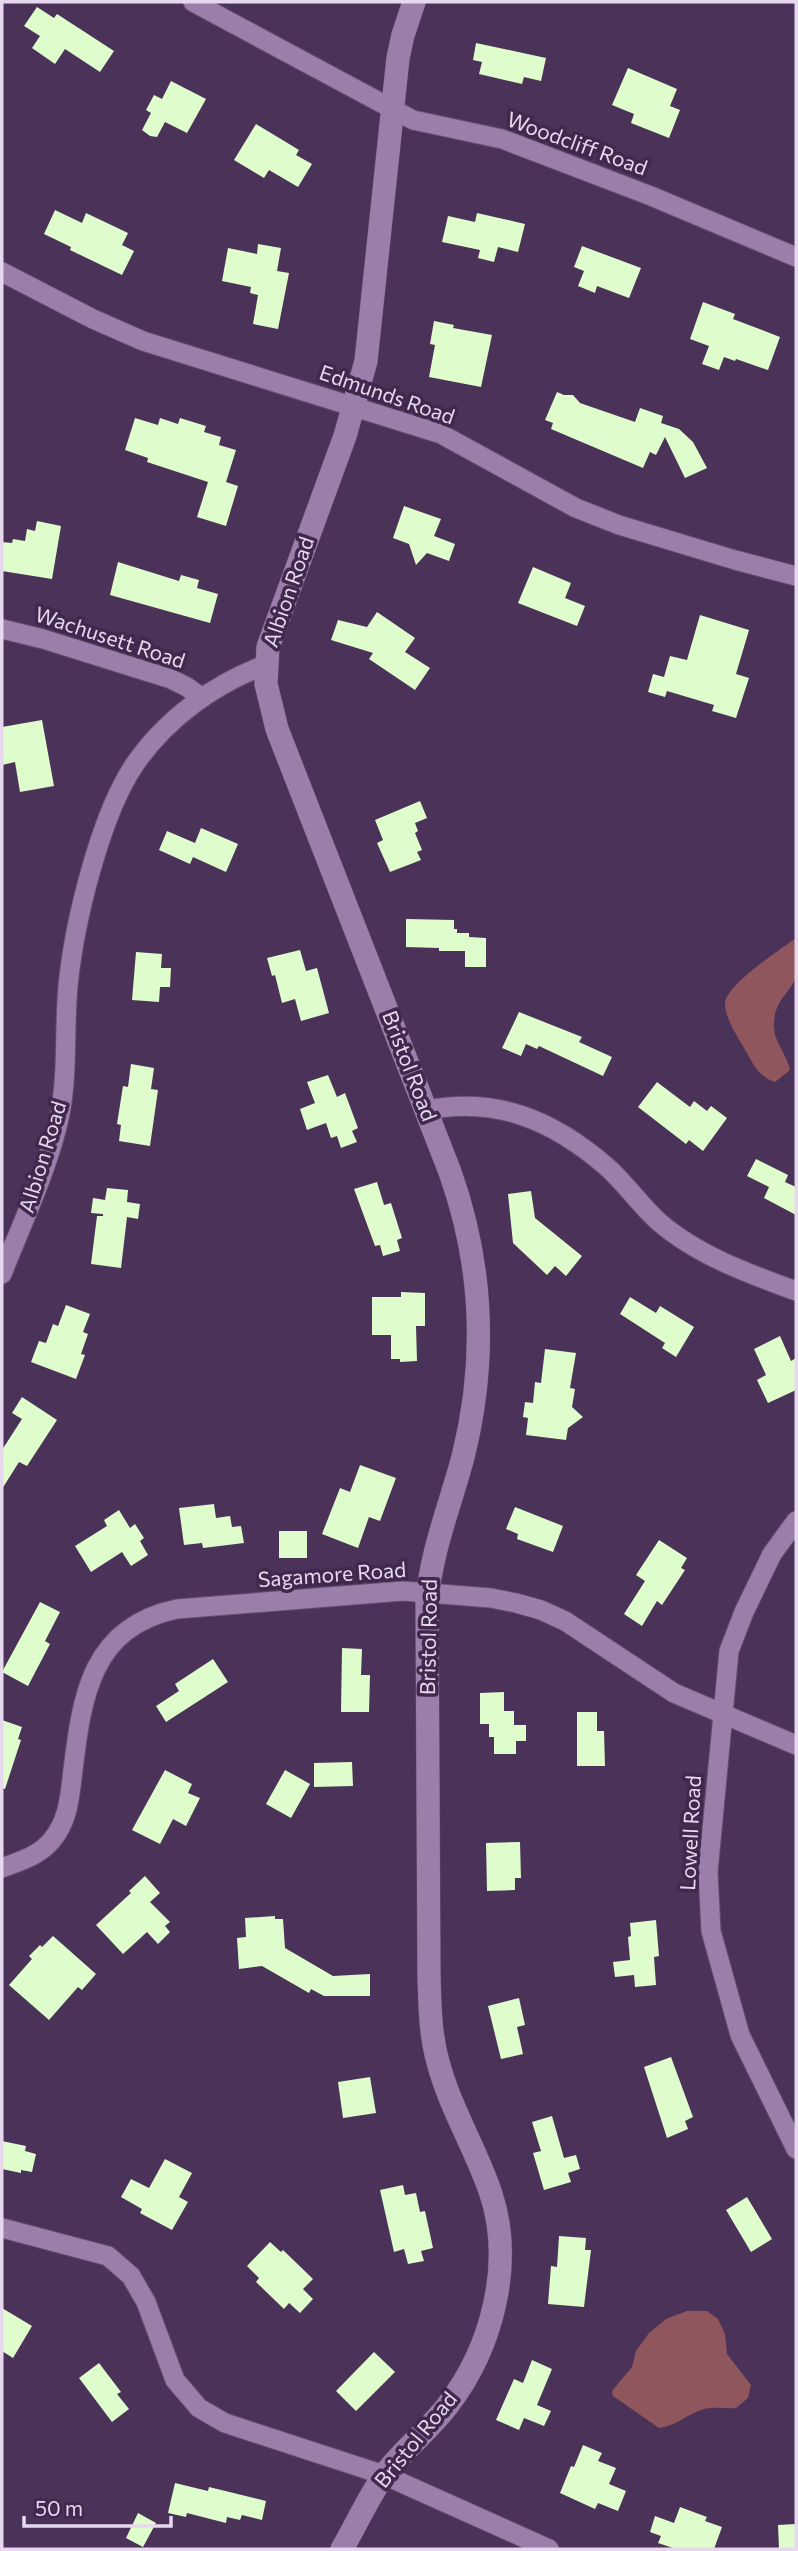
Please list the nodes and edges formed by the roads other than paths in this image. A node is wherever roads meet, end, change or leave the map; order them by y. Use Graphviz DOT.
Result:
graph roads {
  1 [pos="194,2"];
  2 [pos="414,2"];
  3 [pos="394,110"];
  4 [pos="796,257"];
  5 [pos="2,272"];
  6 [pos="354,406"];
  7 [pos="796,576"];
  8 [pos="2,629"];
  9 [pos="265,666"];
  10 [pos="202,698"];
  11 [pos="427,1110"];
  12 [pos="2,1274"];
  13 [pos="796,1291"];
  14 [pos="796,1521"];
  15 [pos="428,1592"];
  16 [pos="722,1712"];
  17 [pos="796,1745"];
  18 [pos="2,1868"];
  19 [pos="796,2149"];
  20 [pos="2,2228"];
  21 [pos="384,2475"];
  22 [pos="342,2549"];
  23 [pos="549,2549"];
  1 -- 3 [label="street, Woodcliff Road"];
  2 -- 3 [label="street, Albion Road"];
  3 -- 4 [label="street, Woodcliff Road"];
  3 -- 6 [label="street, Albion Road"];
  5 -- 6 [label="street, Edmunds Road"];
  6 -- 7 [label="street, Edmunds Road"];
  6 -- 9 [label="street, Albion Road"];
  8 -- 10 [label="street, Wachusett Road"];
  9 -- 10 [label="street, Albion Road"];
  9 -- 11 [label="street, Bristol Road"];
  10 -- 12 [label="street, Albion Road"];
  11 -- 13 [label="street"];
  11 -- 15 [label="street, Bristol Road"];
  14 -- 16 [label="street, Lowell Road"];
  15 -- 16 [label="street, Sagamore Road"];
  15 -- 18 [label="street, Sagamore Road"];
  15 -- 21 [label="street, Bristol Road"];
  16 -- 17 [label="street, Sagamore Road"];
  16 -- 19 [label="street, Lowell Road"];
  20 -- 21 [label="street"];
  21 -- 22 [label="street, Bristol Road"];
  21 -- 23 [label="street"];
}
